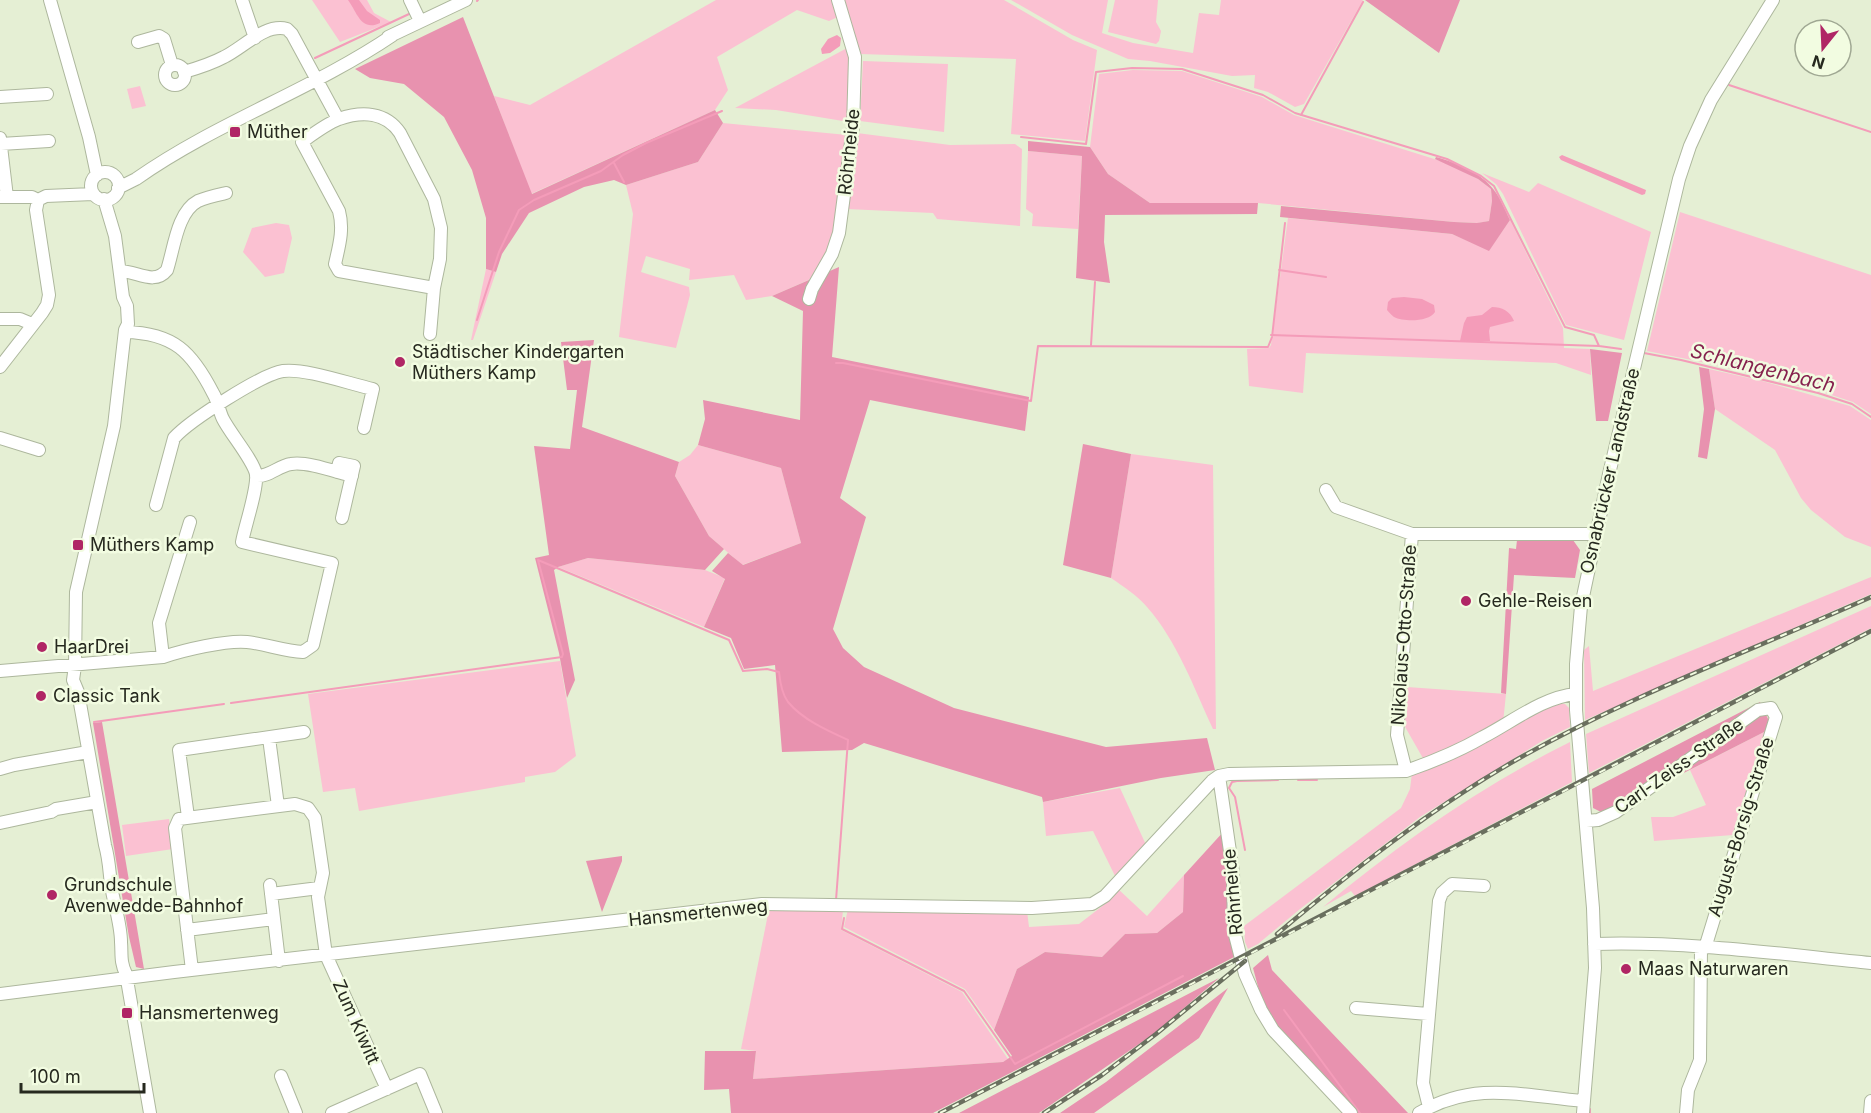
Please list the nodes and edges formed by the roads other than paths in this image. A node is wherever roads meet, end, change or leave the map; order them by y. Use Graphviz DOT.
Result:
graph roads {
  1 [pos="50,0"];
  2 [pos="242,0"];
  3 [pos="410,0"];
  4 [pos="465,0"];
  5 [pos="838,0"];
  6 [pos="1773,0"];
  7 [pos="420,21"];
  8 [pos="255,38"];
  9 [pos="138,42"];
  10 [pos="172,65"];
  11 [pos="184,72"];
  12 [pos="314,75"];
  13 [pos="47,94"];
  14 [pos="0,97"];
  15 [pos="338,119"];
  16 [pos="0,138"];
  17 [pos="49,141"];
  18 [pos="1,144"];
  19 [pos="105,186"];
  20 [pos="226,193"];
  21 [pos="3,197"];
  22 [pos="38,200"];
  23 [pos="120,271"];
  24 [pos="434,288"];
  25 [pos="809,299"];
  26 [pos="0,319"];
  27 [pos="32,324"];
  28 [pos="125,331"];
  29 [pos="430,334"];
  30 [pos="0,367"];
  31 [pos="218,405"];
  32 [pos="364,428"];
  33 [pos="0,438"];
  34 [pos="39,450"];
  35 [pos="256,476"];
  36 [pos="1326,490"];
  37 [pos="156,505"];
  38 [pos="342,518"];
  39 [pos="190,522"];
  40 [pos="1412,534"];
  41 [pos="1595,534"];
  42 [pos="163,657"];
  43 [pos="75,665"];
  44 [pos="0,671"];
  45 [pos="1576,694"];
  46 [pos="1771,708"];
  47 [pos="304,732"];
  48 [pos="269,738"];
  49 [pos="88,752"];
  50 [pos="0,769"];
  51 [pos="1406,771"];
  52 [pos="1219,776"];
  53 [pos="97,802"];
  54 [pos="278,806"];
  55 [pos="188,817"];
  56 [pos="1586,821"];
  57 [pos="0,823"];
  58 [pos="1484,886"];
  59 [pos="319,888"];
  60 [pos="273,919"];
  61 [pos="187,930"];
  62 [pos="1594,944"];
  63 [pos="1703,948"];
  64 [pos="326,955"];
  65 [pos="279,961"];
  66 [pos="1871,963"];
  67 [pos="192,970"];
  68 [pos="126,976"];
  69 [pos="0,994"];
  70 [pos="1356,1008"];
  71 [pos="1428,1014"];
  72 [pos="280,1076"];
  73 [pos="387,1089"];
  74 [pos="1871,1101"];
  75 [pos="1583,1107"];
  76 [pos="1424,1110"];
  77 [pos="150,1113"];
  78 [pos="296,1113"];
  79 [pos="332,1113"];
  80 [pos="436,1113"];
  81 [pos="1352,1113"];
  82 [pos="1686,1113"];
  83 [pos="1870,1113"];
  1 -- 19 [label="street"];
  2 -- 8 [label="street"];
  3 -- 7 [label="street"];
  4 -- 7 [label="street"];
  5 -- 25 [label="street, Röhrheide"];
  6 -- 41 [label="street, Osnabrücker Landstraße"];
  7 -- 12 [label="street"];
  8 -- 11 [label="street"];
  8 -- 12 [label="street"];
  9 -- 10 [label="street"];
  10 -- 11 [label="street"];
  10 -- 11 [label="street"];
  12 -- 15 [label="street"];
  12 -- 19 [label="street"];
  13 -- 14 [label="street"];
  15 -- 24 [label="street"];
  15 -- 24 [label="street"];
  16 -- 18 [label="street"];
  17 -- 18 [label="street"];
  18 -- 21 [label="street"];
  19 -- 22 [label="street"];
  19 -- 23 [label="street"];
  20 -- 23 [label="street"];
  21 -- 22 [label="street"];
  22 -- 27 [label="street"];
  23 -- 28 [label="street"];
  24 -- 29 [label="street"];
  26 -- 27 [label="street"];
  27 -- 30 [label="street"];
  28 -- 31 [label="street"];
  28 -- 43 [label="street"];
  31 -- 32 [label="street"];
  31 -- 35 [label="street"];
  31 -- 37 [label="street"];
  33 -- 34 [label="street"];
  35 -- 38 [label="street"];
  35 -- 42 [label="street"];
  36 -- 40 [label="street, Nikolaus-Otto-Straße"];
  39 -- 42 [label="street"];
  40 -- 41 [label="street, Nikolaus-Otto-Straße"];
  40 -- 51 [label="street, Nikolaus-Otto-Straße"];
  41 -- 45 [label="street, Osnabrücker Landstraße"];
  42 -- 43 [label="street"];
  43 -- 44 [label="street"];
  43 -- 49 [label="street"];
  45 -- 51 [label="street"];
  45 -- 56 [label="street, Osnabrücker Landstraße"];
  46 -- 56 [label="street, Carl-Zeiss-Straße"];
  46 -- 63 [label="street, August-Borsig-Straße"];
  47 -- 48 [label="street"];
  48 -- 54 [label="street"];
  48 -- 55 [label="street"];
  49 -- 50 [label="street"];
  49 -- 53 [label="street"];
  51 -- 52 [label="street"];
  52 -- 64 [label="street, Hansmertenweg"];
  52 -- 81 [label="street, Röhrheide"];
  53 -- 57 [label="street"];
  53 -- 68 [label="street"];
  54 -- 55 [label="street, Zum Kiwitt"];
  54 -- 59 [label="street, Zum Kiwitt"];
  55 -- 61 [label="street"];
  56 -- 62 [label="street, Osnabrücker Landstraße"];
  58 -- 71 [label="street"];
  59 -- 60 [label="street"];
  59 -- 64 [label="street, Zum Kiwitt"];
  60 -- 61 [label="street"];
  60 -- 65 [label="street"];
  61 -- 67 [label="street"];
  62 -- 63 [label="street"];
  62 -- 75 [label="street, Osnabrücker Landstraße"];
  63 -- 66 [label="street"];
  63 -- 82 [label="street, August-Borsig-Straße"];
  64 -- 65 [label="street, Hansmertenweg"];
  64 -- 73 [label="street, Zum Kiwitt"];
  65 -- 67 [label="street, Hansmertenweg"];
  67 -- 68 [label="street, Hansmertenweg"];
  68 -- 69 [label="street, Hansmertenweg"];
  68 -- 77 [label="street"];
  70 -- 71 [label="street"];
  71 -- 76 [label="street"];
  72 -- 78 [label="street"];
  73 -- 79 [label="street"];
  73 -- 80 [label="street"];
  74 -- 83 [label="street"];
  75 -- 76 [label="street"];
}
